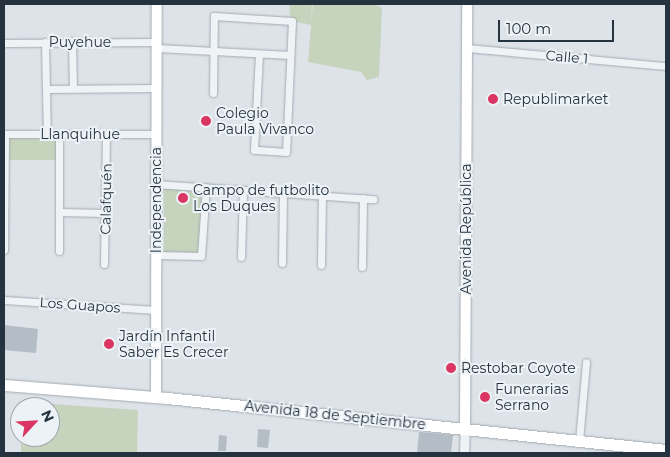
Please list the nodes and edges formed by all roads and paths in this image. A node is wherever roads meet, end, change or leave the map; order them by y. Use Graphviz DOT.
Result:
graph roads {
  1 [pos="157,4"];
  2 [pos="467,4"];
  3 [pos="45,42"];
  4 [pos="72,42"];
  5 [pos="4,43"];
  6 [pos="157,45"];
  7 [pos="467,48"];
  8 [pos="212,51"];
  9 [pos="259,54"];
  10 [pos="290,55"];
  11 [pos="666,66"];
  12 [pos="73,88"];
  13 [pos="156,88"];
  14 [pos="47,89"];
  15 [pos="213,93"];
  16 [pos="4,134"];
  17 [pos="47,134"];
  18 [pos="59,134"];
  19 [pos="106,134"];
  20 [pos="156,134"];
  21 [pos="156,184"];
  22 [pos="206,187"];
  23 [pos="243,190"];
  24 [pos="283,192"];
  25 [pos="322,195"];
  26 [pos="363,198"];
  27 [pos="374,199"];
  28 [pos="58,212"];
  29 [pos="106,213"];
  30 [pos="4,236"];
  31 [pos="4,250"];
  32 [pos="59,251"];
  33 [pos="156,255"];
  34 [pos="241,257"];
  35 [pos="282,263"];
  36 [pos="104,264"];
  37 [pos="321,265"];
  38 [pos="362,267"];
  39 [pos="4,300"];
  40 [pos="156,310"];
  41 [pos="586,362"];
  42 [pos="4,384"];
  43 [pos="156,397"];
  44 [pos="466,429"];
  45 [pos="579,441"];
  46 [pos="666,450"];
  47 [pos="464,453"];
  1 -- 6 [label="main road, Independencia"];
  2 -- 7 [label="main road, Avenida República"];
  3 -- 4 [label="street, Puyehue"];
  3 -- 5 [label="street, Puyehue"];
  3 -- 14 [label="street"];
  4 -- 6 [label="street, Puyehue"];
  4 -- 12 [label="street"];
  6 -- 8 [label="street, Puyehue"];
  6 -- 13 [label="main road, Independencia"];
  7 -- 11 [label="street, Calle 1"];
  7 -- 44 [label="main road, Avenida República"];
  8 -- 9 [label="street, Puyehue"];
  8 -- 10 [label="street"];
  8 -- 15 [label="street"];
  9 -- 10 [label="street, Puyehue"];
  9 -- 10 [label="street"];
  12 -- 13 [label="street"];
  12 -- 14 [label="street"];
  13 -- 20 [label="main road, Independencia"];
  14 -- 17 [label="street"];
  16 -- 17 [label="street, Llanquihue"];
  16 -- 30 [label="street"];
  17 -- 18 [label="street, Llanquihue"];
  18 -- 19 [label="street, Llanquihue"];
  18 -- 28 [label="street"];
  19 -- 20 [label="street, Llanquihue"];
  19 -- 29 [label="street, Calafquén"];
  20 -- 21 [label="main road, Independencia"];
  21 -- 22 [label="street"];
  21 -- 33 [label="main road, Independencia"];
  22 -- 23 [label="street"];
  22 -- 33 [label="street"];
  23 -- 24 [label="street"];
  23 -- 34 [label="street"];
  24 -- 25 [label="street"];
  24 -- 35 [label="street"];
  25 -- 26 [label="street"];
  25 -- 37 [label="street"];
  26 -- 27 [label="street"];
  26 -- 38 [label="street"];
  28 -- 29 [label="street"];
  28 -- 32 [label="street"];
  29 -- 36 [label="street, Calafquén"];
  30 -- 31 [label="street"];
  33 -- 40 [label="main road, Independencia"];
  39 -- 40 [label="street, Los Guapos"];
  40 -- 43 [label="main road, Independencia"];
  41 -- 45 [label="street"];
  42 -- 43 [label="main road, Avenida 18 de Septiembre"];
  43 -- 44 [label="main road, Avenida 18 de Septiembre"];
  44 -- 45 [label="main road, Avenida 18 de Septiembre"];
  44 -- 47 [label="street, Avenida República"];
  45 -- 46 [label="main road, Avenida 18 de Septiembre"];
}
